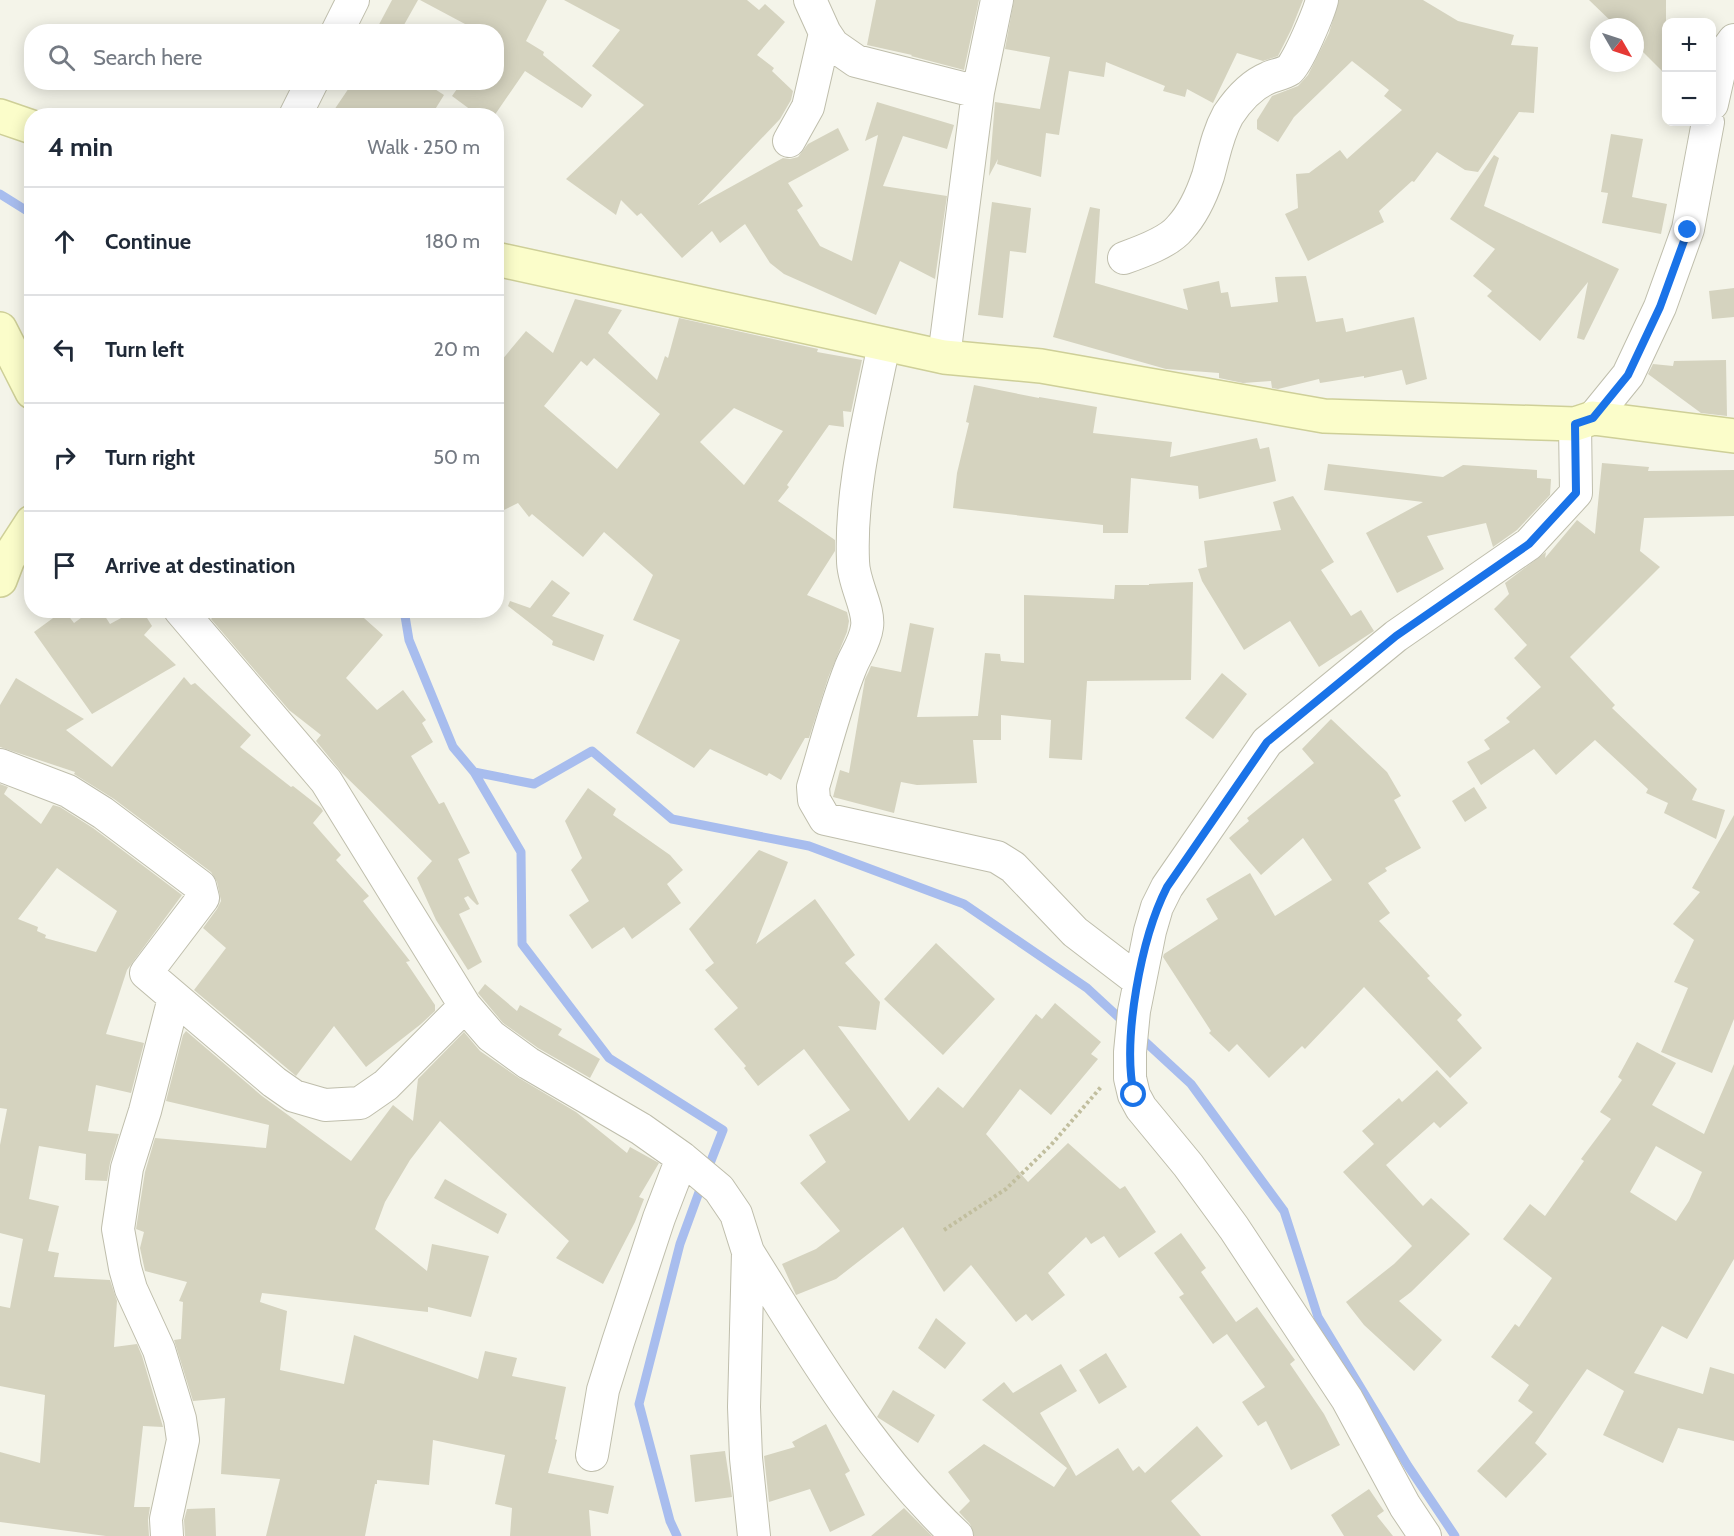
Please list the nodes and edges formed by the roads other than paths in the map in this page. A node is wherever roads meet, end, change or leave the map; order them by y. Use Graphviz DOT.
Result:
graph roads {
  1 [pos="353,0"];
  2 [pos="810,0"];
  3 [pos="997,0"];
  4 [pos="1322,0"];
  5 [pos="342,24"];
  6 [pos="825,33"];
  7 [pos="1734,40"];
  8 [pos="1716,86"];
  9 [pos="308,90"];
  10 [pos="978,92"];
  11 [pos="299,108"];
  12 [pos="0,116"];
  13 [pos="24,124"];
  14 [pos="1707,126"];
  15 [pos="789,141"];
  16 [pos="1124,258"];
  17 [pos="504,261"];
  18 [pos="0,330"];
  19 [pos="884,344"];
  20 [pos="944,357"];
  21 [pos="24,376"];
  22 [pos="1584,421"];
  23 [pos="1734,436"];
  24 [pos="24,534"];
  25 [pos="0,580"];
  26 [pos="187,618"];
  27 [pos="0,765"];
  28 [pos="1139,981"];
  29 [pos="174,999"];
  30 [pos="465,1006"];
  31 [pos="684,1160"];
  32 [pos="748,1251"];
  33 [pos="592,1455"];
  34 [pos="167,1536"];
  35 [pos="753,1536"];
  36 [pos="957,1536"];
  37 [pos="1425,1536"];
  1 -- 5 [label="street"];
  2 -- 6 [label="street"];
  3 -- 10 [label="street"];
  4 -- 16 [label="street"];
  6 -- 10 [label="street"];
  6 -- 15 [label="street"];
  7 -- 8 [label="street"];
  9 -- 11 [label="street"];
  10 -- 20 [label="street"];
  12 -- 13 [label="street"];
  14 -- 22 [label="street"];
  17 -- 19 [label="street"];
  18 -- 21 [label="street"];
  19 -- 20 [label="street"];
  19 -- 28 [label="street"];
  20 -- 22 [label="street"];
  22 -- 23 [label="street"];
  22 -- 28 [label="street"];
  24 -- 25 [label="street"];
  26 -- 30 [label="street"];
  27 -- 29 [label="street"];
  28 -- 37 [label="street"];
  29 -- 30 [label="street"];
  29 -- 34 [label="street"];
  30 -- 31 [label="street"];
  31 -- 32 [label="street"];
  31 -- 33 [label="street"];
  32 -- 35 [label="street"];
  32 -- 36 [label="street"];
}
